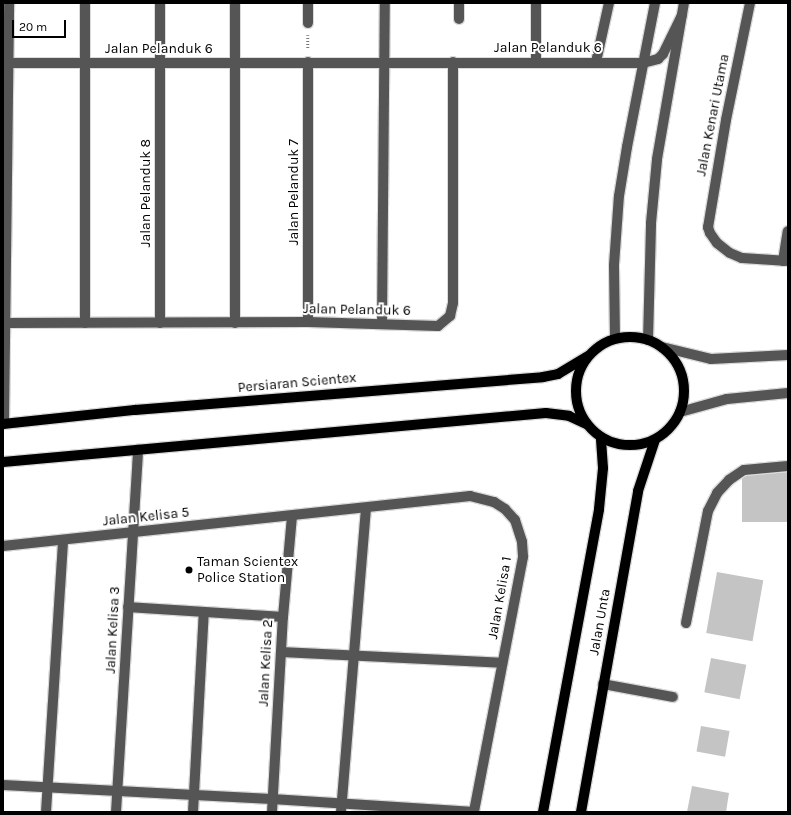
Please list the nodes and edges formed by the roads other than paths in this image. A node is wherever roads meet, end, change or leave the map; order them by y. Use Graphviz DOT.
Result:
graph roads {
  1 [pos="9,3"];
  2 [pos="86,3"];
  3 [pos="160,3"];
  4 [pos="235,3"];
  5 [pos="308,3"];
  6 [pos="385,3"];
  7 [pos="459,3"];
  8 [pos="536,3"];
  9 [pos="609,3"];
  10 [pos="655,3"];
  11 [pos="684,3"];
  12 [pos="750,3"];
  13 [pos="682,15"];
  14 [pos="459,19"];
  15 [pos="308,23"];
  16 [pos="235,62"];
  17 [pos="308,62"];
  18 [pos="385,62"];
  19 [pos="453,62"];
  20 [pos="536,62"];
  21 [pos="596,62"];
  22 [pos="9,63"];
  23 [pos="85,63"];
  24 [pos="160,63"];
  25 [pos="643,63"];
  26 [pos="6,75"];
  27 [pos="788,231"];
  28 [pos="785,261"];
  29 [pos="308,322"];
  30 [pos="5,323"];
  31 [pos="235,323"];
  32 [pos="86,324"];
  33 [pos="160,324"];
  34 [pos="382,324"];
  35 [pos="615,338"];
  36 [pos="648,340"];
  37 [pos="662,347"];
  38 [pos="788,355"];
  39 [pos="588,356"];
  40 [pos="788,393"];
  41 [pos="680,412"];
  42 [pos="4,424"];
  43 [pos="586,424"];
  44 [pos="601,438"];
  45 [pos="655,440"];
  46 [pos="138,450"];
  47 [pos="3,462"];
  48 [pos="788,466"];
  49 [pos="366,509"];
  50 [pos="292,516"];
  51 [pos="133,533"];
  52 [pos="63,541"];
  53 [pos="3,546"];
  54 [pos="128,607"];
  55 [pos="204,612"];
  56 [pos="283,617"];
  57 [pos="686,623"];
  58 [pos="281,652"];
  59 [pos="353,655"];
  60 [pos="502,663"];
  61 [pos="603,684"];
  62 [pos="673,697"];
  63 [pos="3,785"];
  64 [pos="47,788"];
  65 [pos="117,792"];
  66 [pos="194,795"];
  67 [pos="272,799"];
  68 [pos="341,808"];
  69 [pos="46,812"];
  70 [pos="116,812"];
  71 [pos="193,812"];
  72 [pos="272,812"];
  73 [pos="473,812"];
  74 [pos="543,812"];
  75 [pos="581,812"];
  1 -- 22 [label="street"];
  2 -- 23 [label="street"];
  3 -- 24 [label="street, Jalan Pelanduk 8"];
  4 -- 16 [label="street"];
  5 -- 15 [label="street"];
  6 -- 18 [label="street"];
  7 -- 14 [label="street"];
  8 -- 20 [label="street"];
  9 -- 21 [label="street"];
  10 -- 25 [label="street"];
  11 -- 13 [label="street"];
  12 -- 28 [label="street, Jalan Kenari Utama"];
  13 -- 25 [label="street"];
  13 -- 36 [label="street"];
  16 -- 17 [label="street, Jalan Pelanduk 6"];
  16 -- 24 [label="street, Jalan Pelanduk 6"];
  16 -- 31 [label="street"];
  17 -- 18 [label="street, Jalan Pelanduk 6"];
  17 -- 29 [label="street, Jalan Pelanduk 7"];
  18 -- 19 [label="street, Jalan Pelanduk 6"];
  18 -- 34 [label="street"];
  19 -- 20 [label="street, Jalan Pelanduk 6"];
  19 -- 34 [label="street, Jalan Pelanduk 6"];
  20 -- 21 [label="street, Jalan Pelanduk 6"];
  21 -- 25 [label="street, Jalan Pelanduk 6"];
  22 -- 23 [label="street, Jalan Pelanduk 6"];
  22 -- 26 [label="street"];
  23 -- 24 [label="street, Jalan Pelanduk 6"];
  23 -- 32 [label="street"];
  24 -- 33 [label="street, Jalan Pelanduk 8"];
  25 -- 35 [label="street"];
  26 -- 30 [label="street"];
  27 -- 28 [label="street"];
  29 -- 31 [label="street, Jalan Pelanduk 6"];
  29 -- 34 [label="street, Jalan Pelanduk 6"];
  30 -- 32 [label="street, Jalan Pelanduk 6"];
  30 -- 42 [label="street"];
  31 -- 33 [label="street, Jalan Pelanduk 6"];
  32 -- 33 [label="street, Jalan Pelanduk 6"];
  35 -- 36 [label="main road"];
  35 -- 39 [label="main road"];
  36 -- 37 [label="main road"];
  37 -- 38 [label="street"];
  37 -- 41 [label="main road"];
  39 -- 42 [label="main road, Persiaran Scientex"];
  39 -- 43 [label="main road"];
  40 -- 41 [label="street"];
  41 -- 45 [label="main road"];
  43 -- 44 [label="main road"];
  43 -- 46 [label="main road"];
  44 -- 45 [label="main road"];
  44 -- 74 [label="main road, Jalan Unta"];
  45 -- 61 [label="main road, Jalan Unta"];
  46 -- 47 [label="main road"];
  46 -- 51 [label="street, Jalan Kelisa 3"];
  48 -- 57 [label="street"];
  49 -- 50 [label="street, Jalan Kelisa 1"];
  49 -- 59 [label="street"];
  49 -- 60 [label="street, Jalan Kelisa 1"];
  50 -- 51 [label="street, Jalan Kelisa 5"];
  50 -- 56 [label="street, Jalan Kelisa 2"];
  51 -- 52 [label="street, Jalan Kelisa 5"];
  51 -- 54 [label="street, Jalan Kelisa 3"];
  52 -- 53 [label="street, Jalan Kelisa 5"];
  52 -- 64 [label="street"];
  54 -- 55 [label="street"];
  54 -- 65 [label="street, Jalan Kelisa 3"];
  55 -- 56 [label="street"];
  55 -- 66 [label="street"];
  56 -- 58 [label="street, Jalan Kelisa 2"];
  58 -- 59 [label="street"];
  58 -- 67 [label="street, Jalan Kelisa 2"];
  59 -- 60 [label="street"];
  59 -- 68 [label="street"];
  60 -- 73 [label="street, Jalan Kelisa 1"];
  61 -- 62 [label="street"];
  61 -- 75 [label="main road, Jalan Unta"];
  63 -- 64 [label="street"];
  64 -- 65 [label="street"];
  64 -- 69 [label="street"];
  65 -- 66 [label="street"];
  65 -- 70 [label="street, Jalan Kelisa 3"];
  66 -- 67 [label="street"];
  66 -- 71 [label="street"];
  67 -- 68 [label="street"];
  67 -- 72 [label="street, Jalan Kelisa 2"];
  68 -- 73 [label="street"];
}
